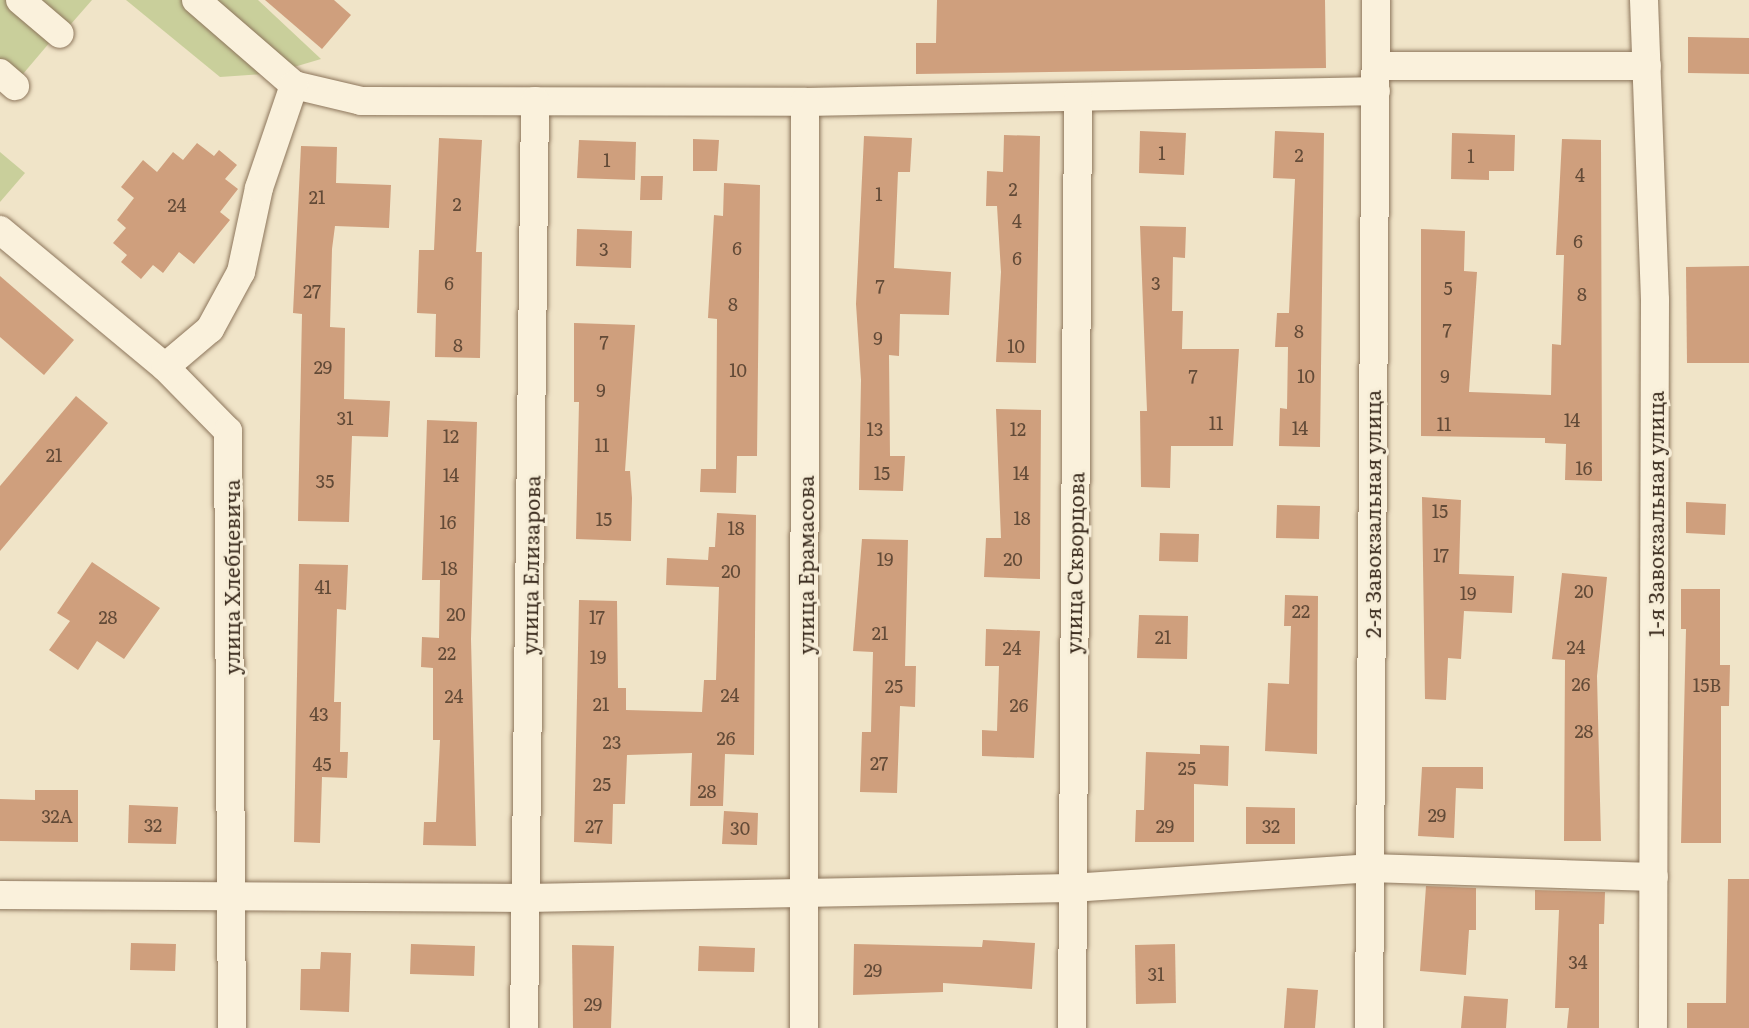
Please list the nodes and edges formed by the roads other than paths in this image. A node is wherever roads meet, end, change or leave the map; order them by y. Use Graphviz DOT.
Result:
graph roads {
  1 [pos="20,0"];
  2 [pos="196,0"];
  3 [pos="1376,0"];
  4 [pos="1644,0"];
  5 [pos="60,34"];
  6 [pos="1647,66"];
  7 [pos="1376,78"];
  8 [pos="294,85"];
  9 [pos="1078,98"];
  10 [pos="535,101"];
  11 [pos="805,102"];
  12 [pos="0,230"];
  13 [pos="165,367"];
  14 [pos="1369,868"];
  15 [pos="1654,877"];
  16 [pos="1071,888"];
  17 [pos="805,893"];
  18 [pos="0,895"];
  19 [pos="233,896"];
  20 [pos="526,898"];
  21 [pos="232,1028"];
  22 [pos="524,1028"];
  23 [pos="804,1028"];
  24 [pos="1072,1028"];
  25 [pos="1369,1028"];
  26 [pos="1653,1028"];
  1 -- 5 [label="street"];
  2 -- 8 [label="street"];
  3 -- 7 [label="street, 2-я Завокзальная улица"];
  4 -- 6 [label="street, 1-я Завокзальная улица"];
  6 -- 7 [label="street"];
  6 -- 15 [label="street, 1-я Завокзальная улица"];
  7 -- 9 [label="street"];
  7 -- 14 [label="street, 2-я Завокзальная улица"];
  8 -- 10 [label="street"];
  8 -- 13 [label="street"];
  9 -- 11 [label="street"];
  9 -- 16 [label="street, улица Скворцова"];
  10 -- 11 [label="street"];
  10 -- 20 [label="street, улица Елизарова"];
  11 -- 17 [label="street, улица Ерамасова"];
  12 -- 13 [label="street, улица Хлебцевича"];
  13 -- 19 [label="street, улица Хлебцевича"];
  14 -- 15 [label="street"];
  14 -- 16 [label="street"];
  14 -- 25 [label="street, 2-я Завокзальная улица"];
  15 -- 26 [label="street, 1-я Завокзальная улица"];
  16 -- 17 [label="street"];
  16 -- 24 [label="street, улица Скворцова"];
  17 -- 20 [label="street"];
  17 -- 23 [label="street, улица Ерамасова"];
  18 -- 19 [label="street"];
  19 -- 20 [label="street"];
  19 -- 21 [label="street, улица Хлебцевича"];
  20 -- 22 [label="street, улица Елизарова"];
}
